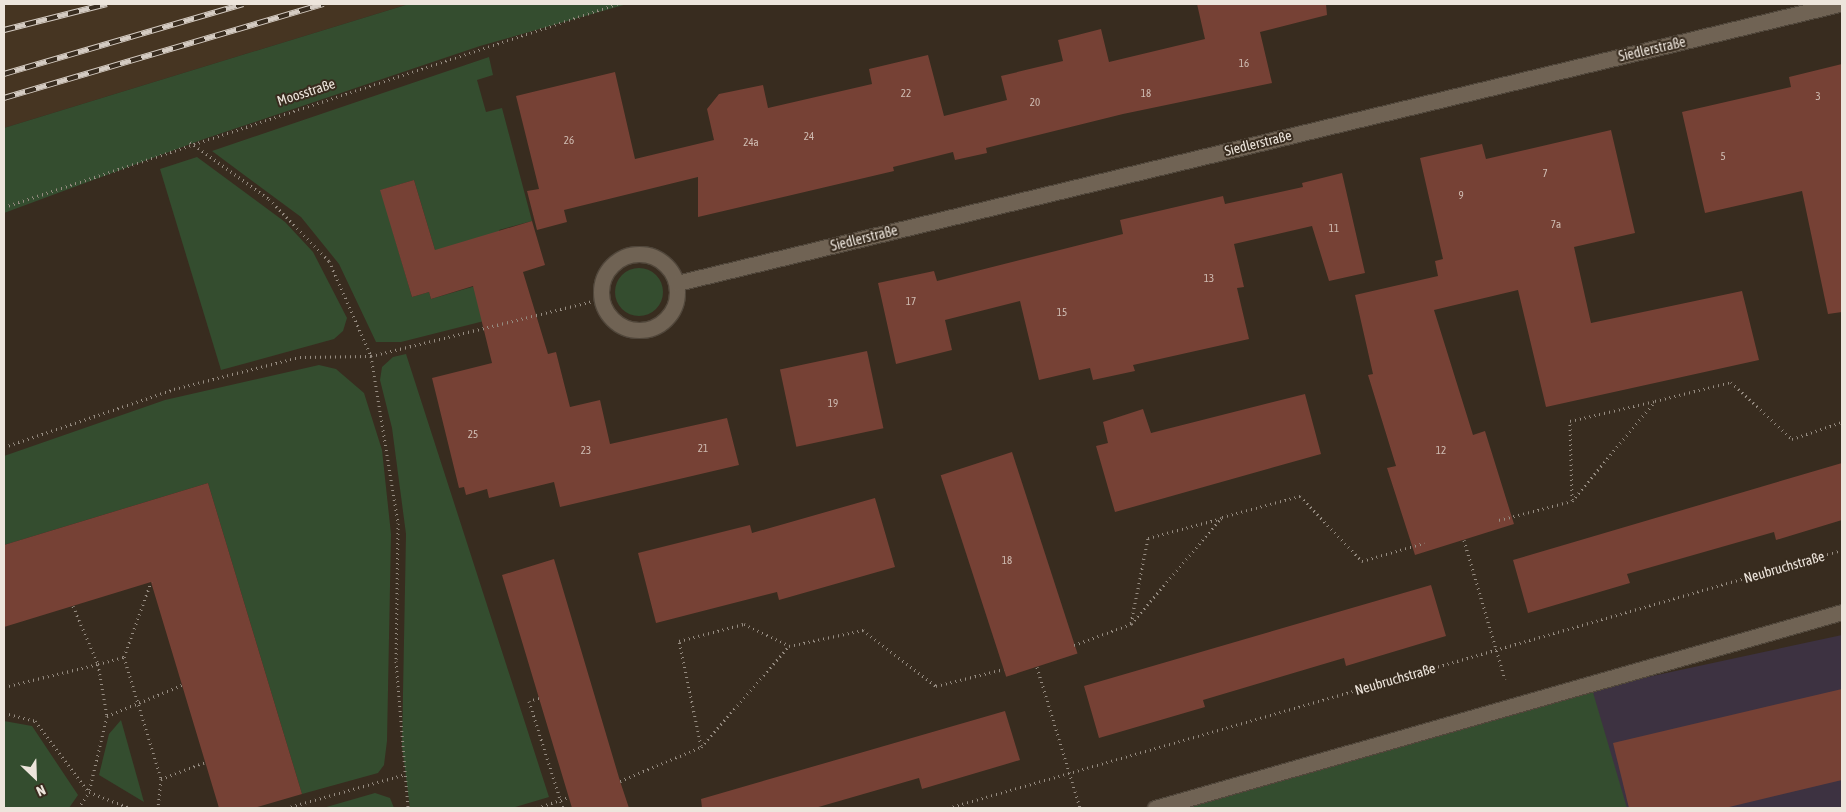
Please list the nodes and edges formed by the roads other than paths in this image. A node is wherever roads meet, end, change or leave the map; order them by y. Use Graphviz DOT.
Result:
graph roads {
  1 [pos="1838,4"];
  2 [pos="677,283"];
  3 [pos="1842,612"];
  4 [pos="1155,808"];
  1 -- 2 [label="street, Siedlerstraße"];
  2 -- 2 [label="street"];
  3 -- 4 [label="street"];
}
